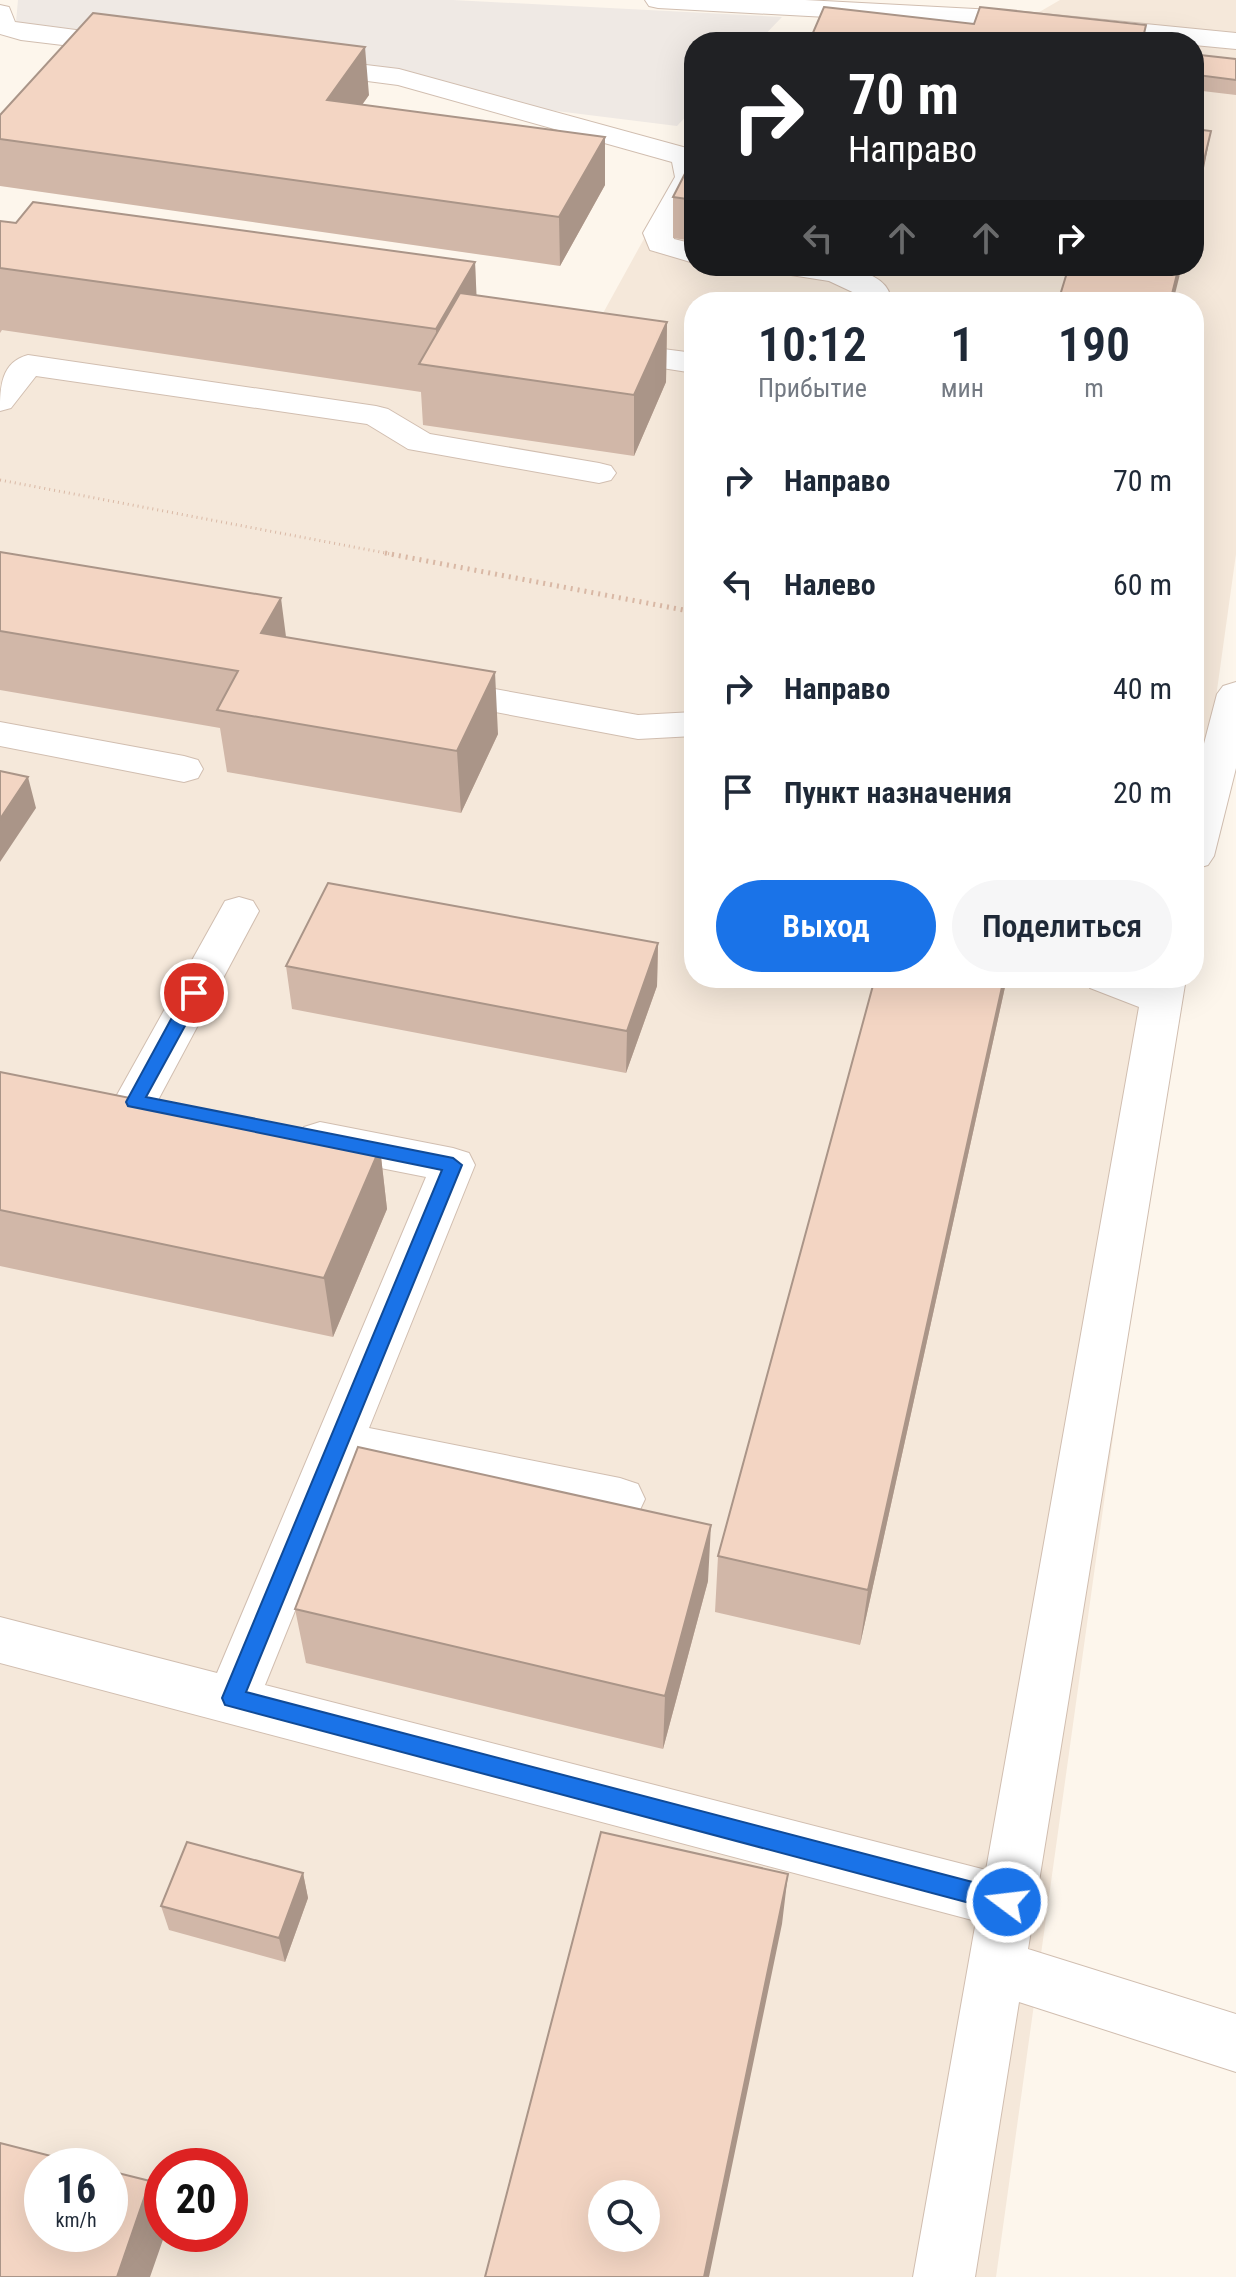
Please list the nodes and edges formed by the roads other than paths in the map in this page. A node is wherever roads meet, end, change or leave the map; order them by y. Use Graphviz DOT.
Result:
graph roads {
  1 [pos="658,0"];
  2 [pos="1040,0"];
  3 [pos="0,13"];
  4 [pos="1013,19"];
  5 [pos="1145,32"];
  6 [pos="1204,38"];
  7 [pos="1236,41"];
  8 [pos="162,49"];
  9 [pos="288,64"];
  10 [pos="684,156"];
  11 [pos="684,186"];
  12 [pos="684,251"];
  13 [pos="846,276"];
  14 [pos="875,292"];
  15 [pos="575,342"];
  16 [pos="684,362"];
  17 [pos="0,401"];
  18 [pos="599,473"];
  19 [pos="412,686"];
  20 [pos="1236,694"];
  21 [pos="684,725"];
  22 [pos="0,734"];
  23 [pos="184,769"];
  24 [pos="1204,817"];
  25 [pos="239,911"];
  26 [pos="1162,988"];
  27 [pos="90,1093"];
  28 [pos="135,1102"];
  29 [pos="180,1111"];
  30 [pos="286,1132"];
  31 [pos="339,1442"];
  32 [pos="620,1499"];
  33 [pos="0,1640"];
  34 [pos="233,1698"];
  35 [pos="1007,1902"];
  36 [pos="996,1967"];
  37 [pos="1236,2043"];
  38 [pos="944,2277"];
  1 -- 4 [label="street"];
  2 -- 4 [label="street"];
  3 -- 8 [label="street"];
  4 -- 5 [label="street"];
  6 -- 7 [label="street"];
  9 -- 10 [label="street"];
  11 -- 12 [label="street"];
  13 -- 14 [label="street"];
  15 -- 16 [label="street"];
  17 -- 18 [label="street"];
  19 -- 21 [label="street"];
  20 -- 24 [label="street"];
  22 -- 23 [label="street"];
  25 -- 28 [label="street"];
  26 -- 35 [label="street"];
  27 -- 28 [label="street"];
  28 -- 29 [label="street"];
  30 -- 31 [label="street"];
  31 -- 32 [label="street"];
  31 -- 34 [label="street"];
  33 -- 34 [label="street"];
  34 -- 35 [label="street"];
  35 -- 36 [label="street"];
  36 -- 37 [label="street"];
  36 -- 38 [label="street"];
}
